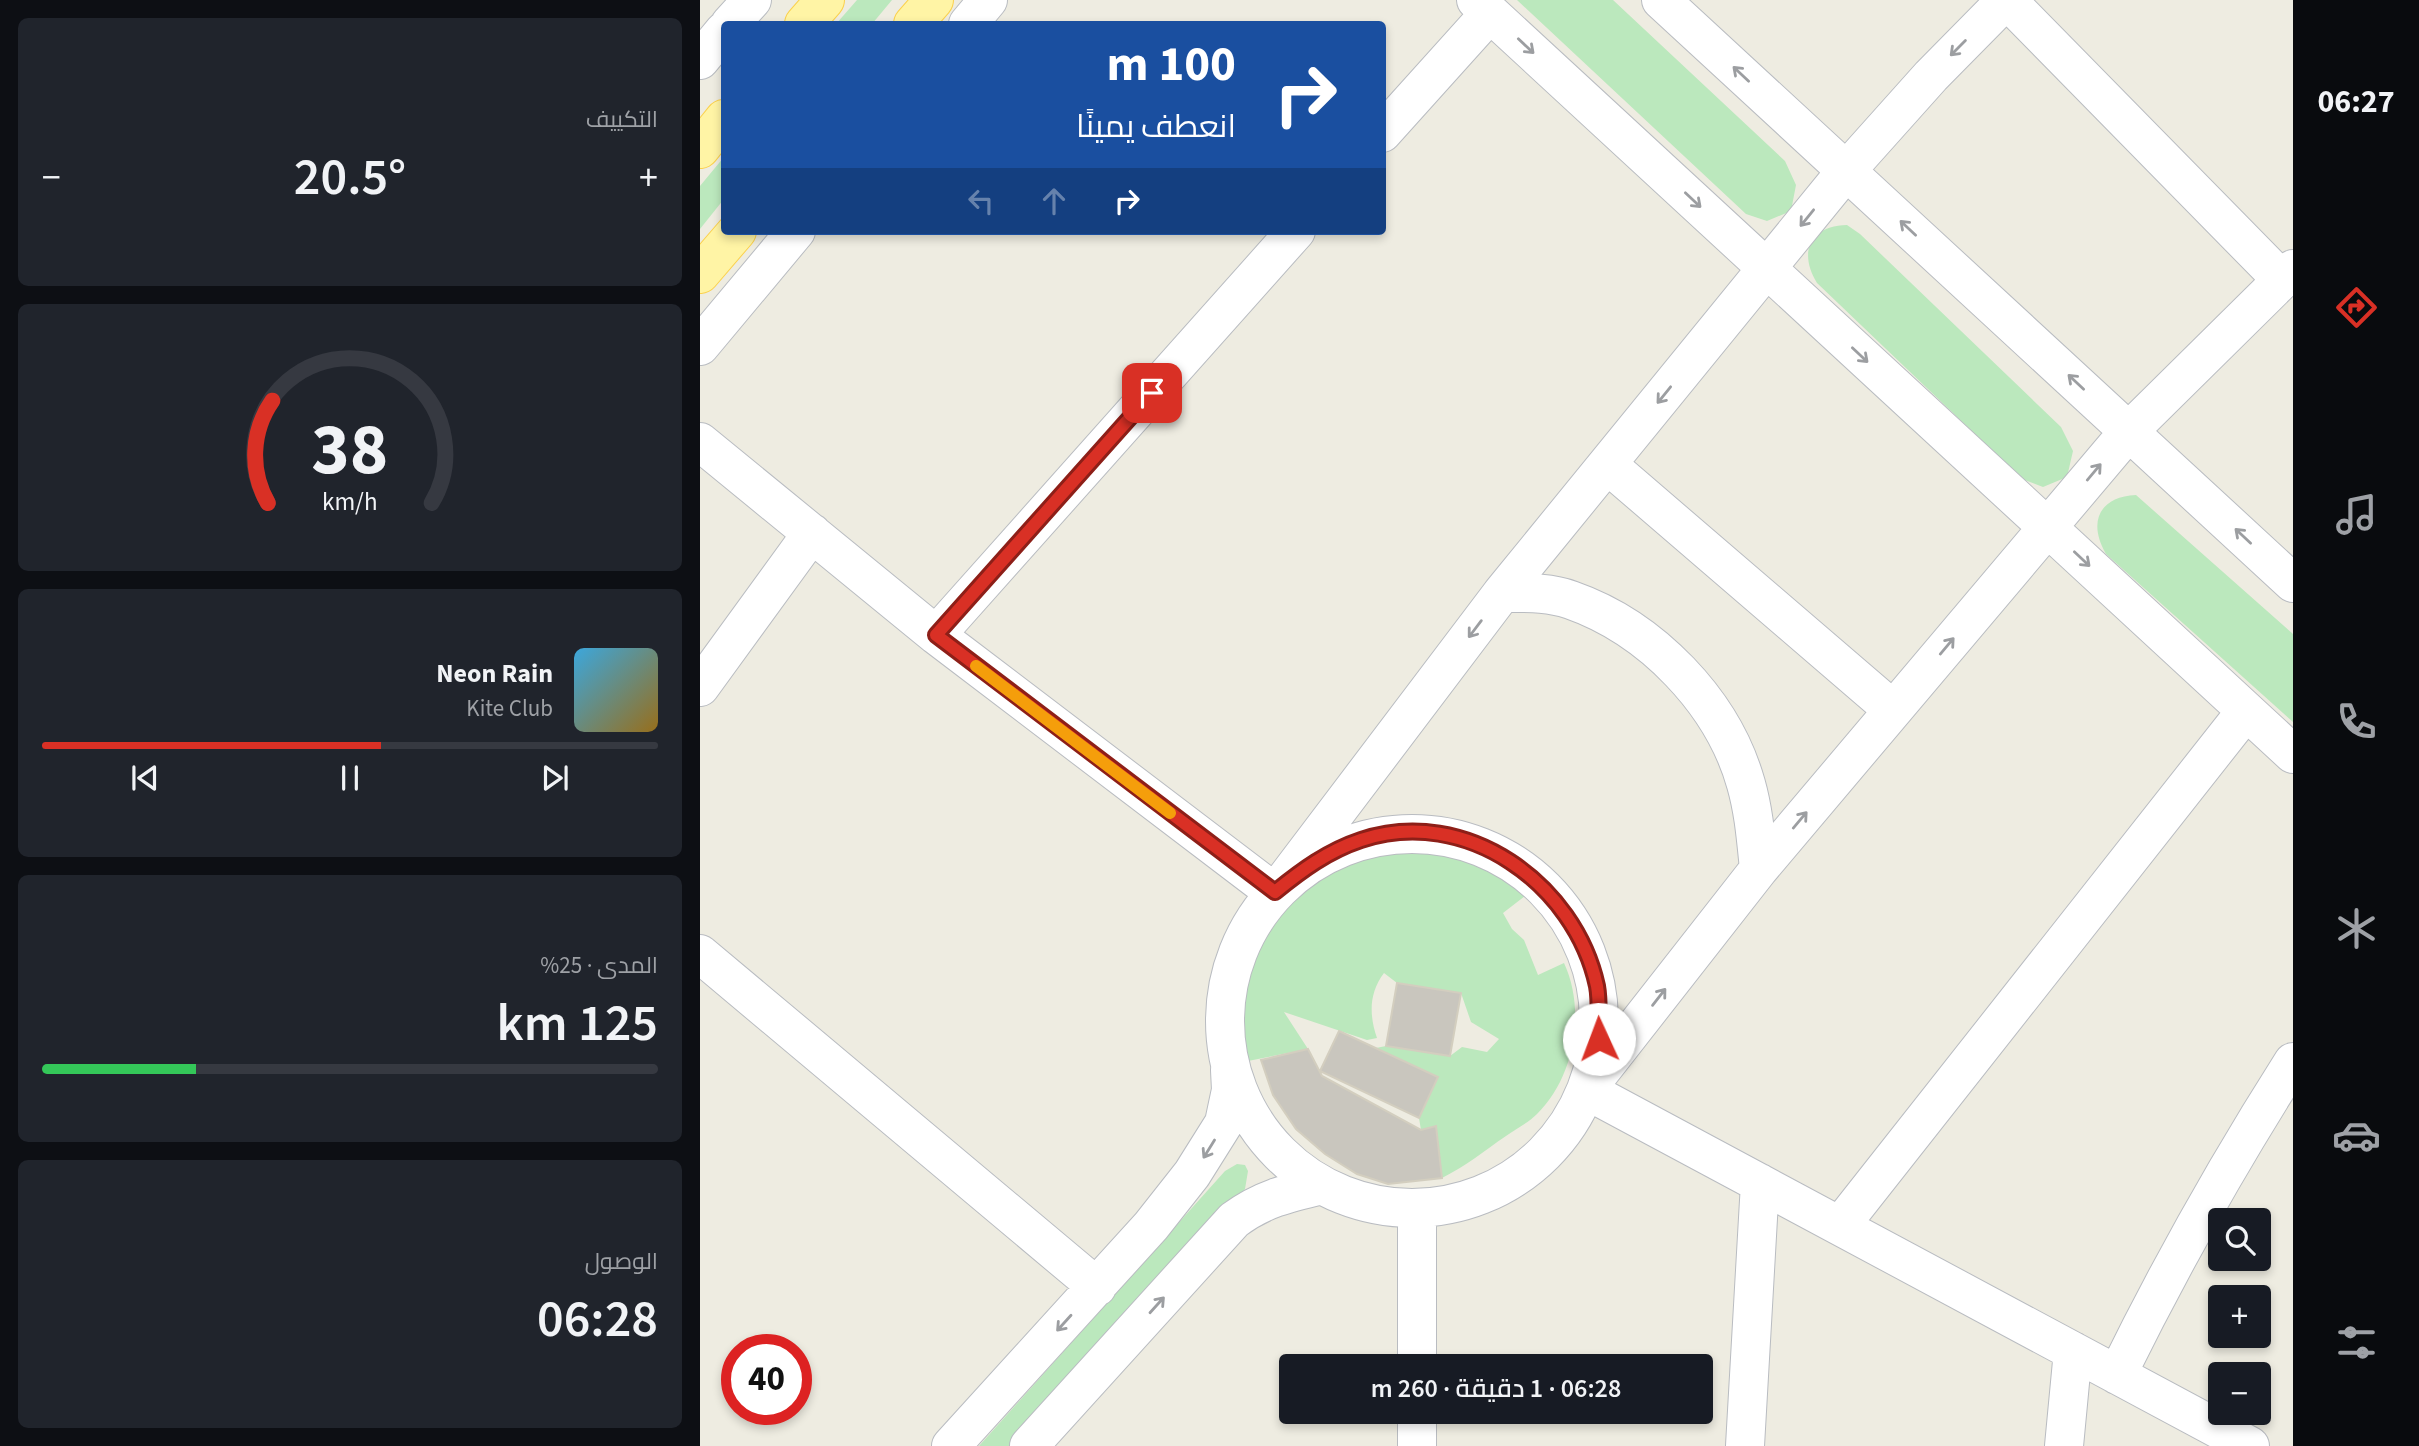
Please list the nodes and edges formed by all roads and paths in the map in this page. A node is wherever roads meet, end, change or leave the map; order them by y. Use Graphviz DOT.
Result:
graph roads {
  1 [pos="752,0"];
  2 [pos="825,0"];
  3 [pos="988,0"];
  4 [pos="1661,0"];
  5 [pos="2007,0"];
  6 [pos="1483,6"];
  7 [pos="733,21"];
  8 [pos="807,21"];
  9 [pos="970,21"];
  10 [pos="721,35"];
  11 [pos="700,60"];
  12 [pos="721,124"];
  13 [pos="1386,128"];
  14 [pos="700,149"];
  15 [pos="1846,170"];
  16 [pos="734,235"];
  17 [pos="793,235"];
  18 [pos="1292,235"];
  19 [pos="1766,268"];
  20 [pos="2287,273"];
  21 [pos="700,274"];
  22 [pos="700,346"];
  23 [pos="2129,431"];
  24 [pos="700,442"];
  25 [pos="1608,465"];
  26 [pos="2047,527"];
  27 [pos="812,533"];
  28 [pos="2293,583"];
  29 [pos="1502,593"];
  30 [pos="936,635"];
  31 [pos="700,687"];
  32 [pos="1893,710"];
  33 [pos="2246,711"];
  34 [pos="2293,754"];
  35 [pos="1759,869"];
  36 [pos="1275,892"];
  37 [pos="700,954"];
  38 [pos="1229,1061"];
  39 [pos="2293,1062"];
  40 [pos="1587,1090"];
  41 [pos="1759,1183"];
  42 [pos="1322,1185"];
  43 [pos="1418,1209"];
  44 [pos="1840,1226"];
  45 [pos="1097,1287"];
  46 [pos="2073,1351"];
  47 [pos="1417,1354"];
  48 [pos="2117,1375"];
  49 [pos="1417,1424"];
  50 [pos="951,1446"];
  51 [pos="1029,1446"];
  52 [pos="1417,1446"];
  53 [pos="1745,1446"];
  54 [pos="2064,1446"];
  55 [pos="2250,1446"];
  1 -- 7 [label="street"];
  2 -- 8 [label="main road"];
  3 -- 9 [label="street"];
  15 -- 4 [label="street, one-way"];
  5 -- 15 [label="street, one-way"];
  5 -- 20 [label="street"];
  6 -- 13 [label="street"];
  6 -- 19 [label="street, one-way"];
  10 -- 11 [label="street"];
  12 -- 14 [label="main road"];
  15 -- 19 [label="street, one-way"];
  23 -- 15 [label="street, one-way"];
  16 -- 21 [label="main road"];
  17 -- 22 [label="street"];
  18 -- 30 [label="street"];
  19 -- 25 [label="street, one-way"];
  19 -- 26 [label="street, one-way"];
  20 -- 23 [label="street"];
  26 -- 23 [label="street, one-way"];
  28 -- 23 [label="street, one-way"];
  24 -- 27 [label="street"];
  25 -- 29 [label="street"];
  25 -- 32 [label="street"];
  32 -- 26 [label="street, one-way"];
  26 -- 33 [label="street, one-way"];
  27 -- 30 [label="street"];
  27 -- 31 [label="street"];
  29 -- 35 [label="street"];
  29 -- 36 [label="street, one-way"];
  30 -- 36 [label="street"];
  35 -- 32 [label="street, one-way"];
  33 -- 34 [label="street"];
  33 -- 44 [label="street"];
  40 -- 35 [label="street, one-way"];
  36 -- 38 [label="street"];
  36 -- 40 [label="street"];
  37 -- 45 [label="street"];
  38 -- 42 [label="street"];
  38 -- 45 [label="street, one-way"];
  39 -- 48 [label="street"];
  40 -- 41 [label="street"];
  40 -- 43 [label="street"];
  41 -- 44 [label="street"];
  41 -- 53 [label="street"];
  42 -- 43 [label="street"];
  51 -- 42 [label="street, one-way"];
  43 -- 47 [label="street"];
  44 -- 46 [label="street"];
  45 -- 50 [label="street, one-way"];
  46 -- 48 [label="street"];
  46 -- 54 [label="street"];
  48 -- 55 [label="street"];
  49 -- 52 [label="street"];
}
